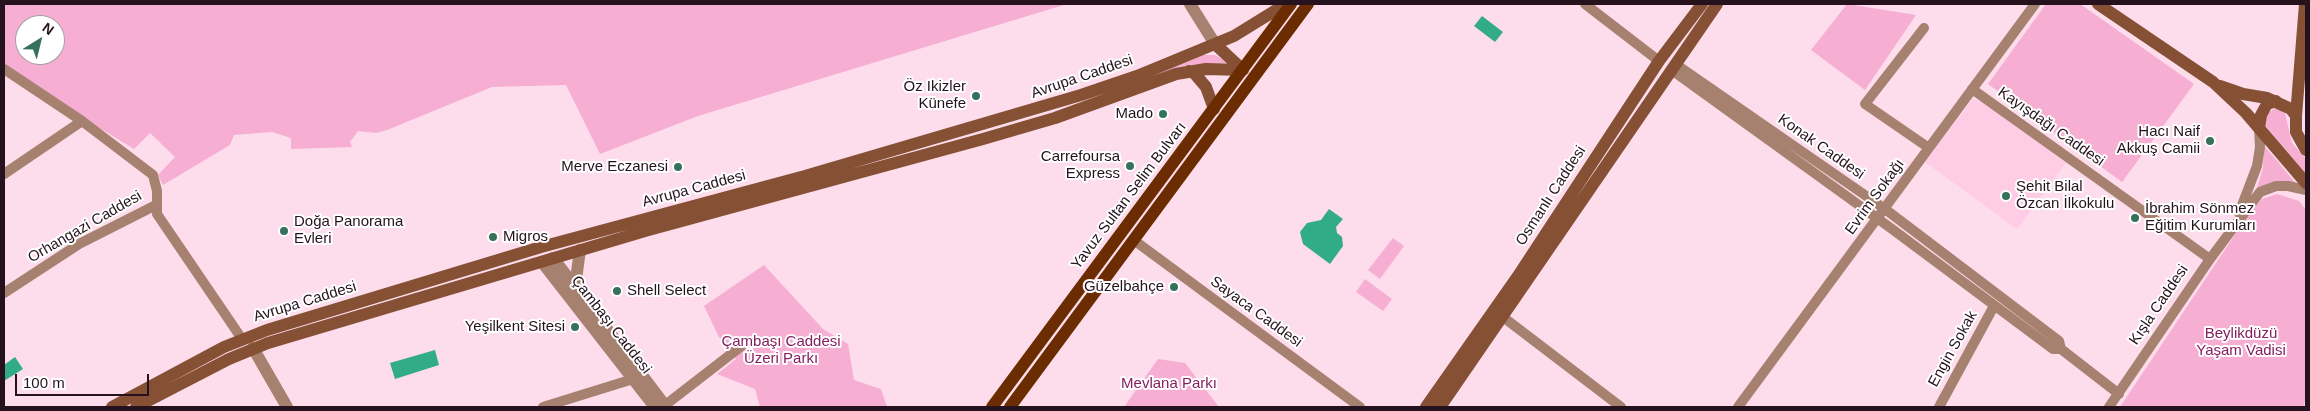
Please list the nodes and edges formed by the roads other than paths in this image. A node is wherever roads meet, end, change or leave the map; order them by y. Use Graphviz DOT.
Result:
graph roads {
  1 [pos="1190,4"];
  2 [pos="1286,4"];
  3 [pos="1292,4"];
  4 [pos="1308,4"];
  5 [pos="1585,4"];
  6 [pos="1702,4"];
  7 [pos="1717,4"];
  8 [pos="2034,4"];
  9 [pos="2098,4"];
  10 [pos="2304,4"];
  11 [pos="1924,28"];
  12 [pos="1215,44"];
  13 [pos="1659,61"];
  14 [pos="1675,68"];
  15 [pos="4,69"];
  16 [pos="1189,71"];
  17 [pos="1248,74"];
  18 [pos="2213,82"];
  19 [pos="1972,89"];
  20 [pos="2276,101"];
  21 [pos="1214,109"];
  22 [pos="2296,116"];
  23 [pos="82,121"];
  24 [pos="2259,128"];
  25 [pos="1929,148"];
  26 [pos="2306,150"];
  27 [pos="4,174"];
  28 [pos="2306,183"];
  29 [pos="2306,190"];
  30 [pos="156,205"];
  31 [pos="1884,209"];
  32 [pos="1877,220"];
  33 [pos="2237,221"];
  34 [pos="1119,236"];
  35 [pos="1131,245"];
  36 [pos="541,247"];
  37 [pos="580,250"];
  38 [pos="2210,259"];
  39 [pos="547,260"];
  40 [pos="575,287"];
  41 [pos="4,293"];
  42 [pos="1994,306"];
  43 [pos="1503,317"];
  44 [pos="242,339"];
  45 [pos="748,341"];
  46 [pos="253,348"];
  47 [pos="2061,349"];
  48 [pos="633,379"];
  49 [pos="2119,394"];
  50 [pos="154,403"];
  51 [pos="112,407"];
  52 [pos="136,407"];
  53 [pos="287,407"];
  54 [pos="543,407"];
  55 [pos="662,407"];
  56 [pos="992,407"];
  57 [pos="1010,407"];
  58 [pos="1360,407"];
  59 [pos="1426,407"];
  60 [pos="1440,407"];
  61 [pos="1621,407"];
  62 [pos="1738,407"];
  63 [pos="1939,407"];
  64 [pos="2108,407"];
  1 -- 12 [label="street"];
  2 -- 12 [label="main road, Avrupa Caddesi"];
  3 -- 17 [label="main road, Yavuz Sultan Selim Bulvarı"];
  4 -- 17 [label="main road, Yavuz Sultan Selim Bulvarı"];
  5 -- 13 [label="street"];
  6 -- 13 [label="main road, Osmanlı Caddesi"];
  7 -- 14 [label="main road, Osmanlı Caddesi"];
  8 -- 19 [label="street, Evrim Sokağı"];
  9 -- 18 [label="main road"];
  10 -- 22 [label="main road"];
  11 -- 25 [label="street"];
  12 -- 17 [label="main road"];
  12 -- 36 [label="main road, Avrupa Caddesi"];
  13 -- 14 [label="main road"];
  13 -- 59 [label="main road, Osmanlı Caddesi"];
  14 -- 31 [label="street, Konak Caddesi"];
  14 -- 32 [label="street, Konak Caddesi"];
  14 -- 43 [label="main road, Osmanlı Caddesi"];
  15 -- 23 [label="street"];
  16 -- 17 [label="main road, Avrupa Caddesi"];
  16 -- 21 [label="main road"];
  16 -- 37 [label="main road, Avrupa Caddesi"];
  17 -- 21 [label="main road, Yavuz Sultan Selim Bulvarı"];
  17 -- 35 [label="main road, Yavuz Sultan Selim Bulvarı"];
  18 -- 20 [label="main road"];
  18 -- 24 [label="main road"];
  19 -- 25 [label="street, Evrim Sokağı"];
  19 -- 38 [label="street, Kayışdağı Caddesi"];
  20 -- 22 [label="main road"];
  20 -- 24 [label="main road"];
  21 -- 34 [label="main road, Yavuz Sultan Selim Bulvarı"];
  22 -- 26 [label="main road"];
  23 -- 27 [label="street"];
  23 -- 30 [label="street"];
  24 -- 28 [label="main road"];
  24 -- 33 [label="street"];
  25 -- 31 [label="street, Evrim Sokağı"];
  29 -- 33 [label="street"];
  30 -- 41 [label="street, Orhangazi Caddesi"];
  30 -- 44 [label="street"];
  31 -- 32 [label="street, Evrim Sokağı"];
  31 -- 47 [label="street, Konak Caddesi"];
  32 -- 42 [label="street, Konak Caddesi"];
  32 -- 62 [label="street, Evrim Sokağı"];
  33 -- 38 [label="street, Kışla Caddesi"];
  34 -- 35 [label="main road"];
  34 -- 56 [label="main road, Yavuz Sultan Selim Bulvarı"];
  35 -- 57 [label="main road, Yavuz Sultan Selim Bulvarı"];
  35 -- 58 [label="street, Sayaca Caddesi"];
  36 -- 39 [label="main road"];
  36 -- 44 [label="main road, Avrupa Caddesi"];
  37 -- 39 [label="main road, Avrupa Caddesi"];
  37 -- 40 [label="street"];
  38 -- 49 [label="street, Kışla Caddesi"];
  39 -- 40 [label="street, Çambaşı Caddesi"];
  39 -- 46 [label="main road, Avrupa Caddesi"];
  39 -- 48 [label="street, Çambaşı Caddesi"];
  40 -- 55 [label="street, Çambaşı Caddesi"];
  42 -- 47 [label="street, Konak Caddesi"];
  42 -- 63 [label="street, Engin Sokak"];
  43 -- 60 [label="main road, Osmanlı Caddesi"];
  43 -- 61 [label="street"];
  44 -- 51 [label="main road, Avrupa Caddesi"];
  45 -- 55 [label="street"];
  46 -- 50 [label="main road, Avrupa Caddesi"];
  46 -- 53 [label="street"];
  47 -- 49 [label="street, Konak Caddesi"];
  48 -- 54 [label="street"];
  48 -- 55 [label="street, Çambaşı Caddesi"];
  49 -- 64 [label="street, Kışla Caddesi"];
  50 -- 52 [label="main road, Avrupa Caddesi"];
}
